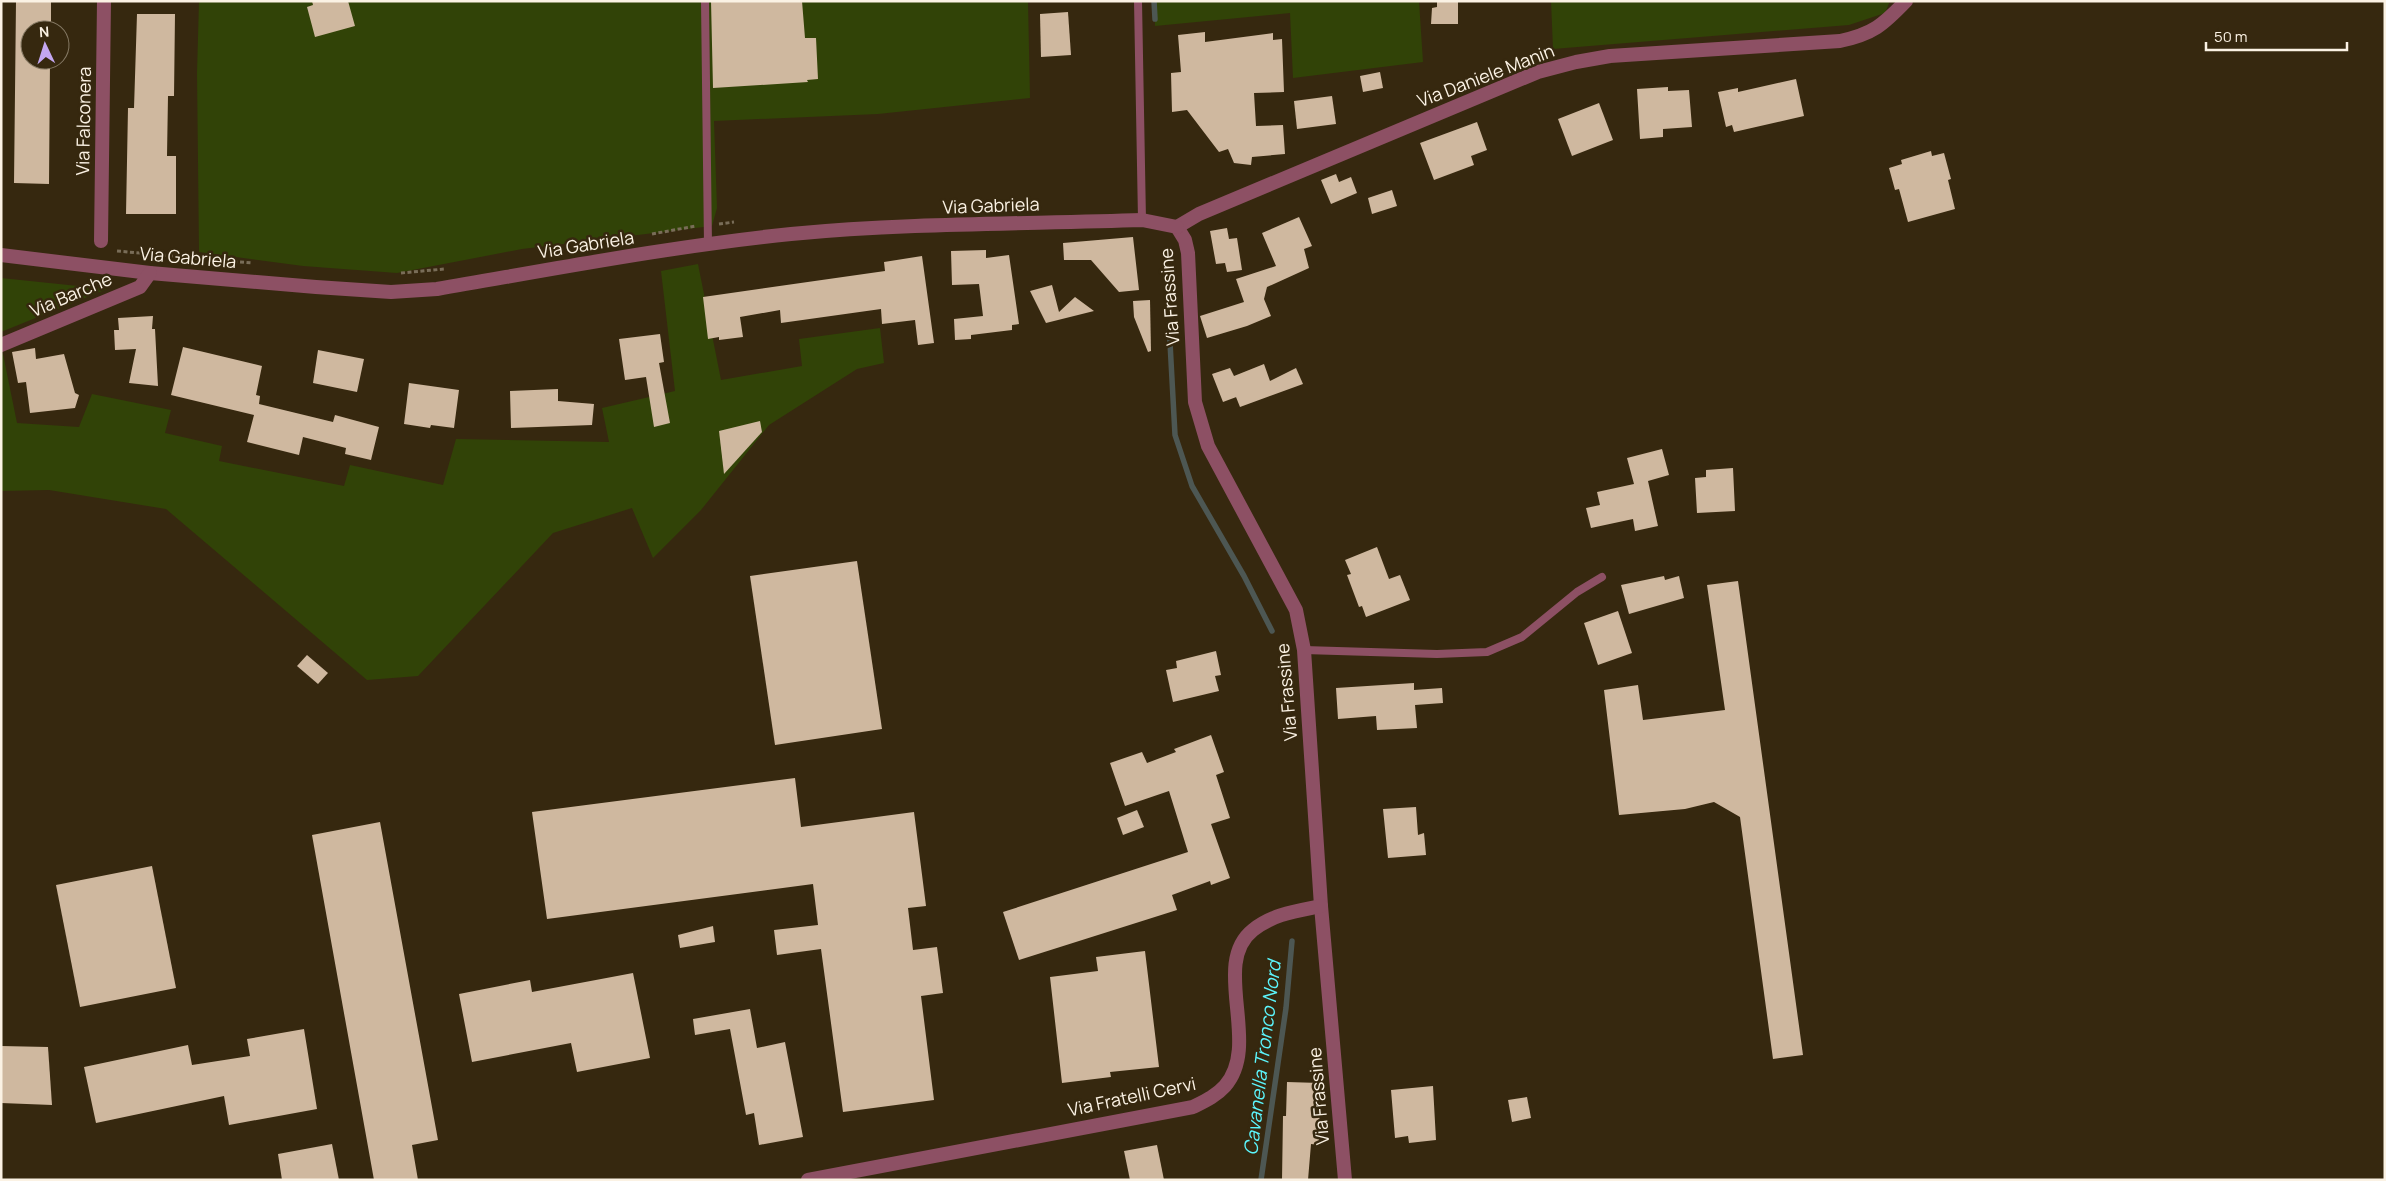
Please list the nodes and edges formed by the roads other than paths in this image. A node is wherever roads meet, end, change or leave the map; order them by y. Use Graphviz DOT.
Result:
graph roads {
  1 [pos="104,1"];
  2 [pos="705,1"];
  3 [pos="1138,1"];
  4 [pos="1906,1"];
  5 [pos="1142,220"];
  6 [pos="1177,227"];
  7 [pos="101,241"];
  8 [pos="708,245"];
  9 [pos="1,255"];
  10 [pos="150,274"];
  11 [pos="1,345"];
  12 [pos="1602,576"];
  13 [pos="1304,650"];
  14 [pos="1321,906"];
  15 [pos="808,1180"];
  16 [pos="1345,1180"];
  1 -- 7 [label="street, Via Falconera"];
  2 -- 8 [label="lane"];
  3 -- 5 [label="lane"];
  4 -- 6 [label="street, Via Daniele Manin"];
  5 -- 6 [label="street, Via Gabriela"];
  5 -- 8 [label="street, Via Gabriela"];
  6 -- 13 [label="street, Via Frassine"];
  8 -- 10 [label="street, Via Gabriela"];
  9 -- 10 [label="street, Via Gabriela"];
  10 -- 11 [label="street, Via Barche"];
  12 -- 13 [label="lane"];
  13 -- 14 [label="street, Via Frassine"];
  14 -- 15 [label="street, Via Fratelli Cervi"];
  14 -- 16 [label="street, Via Frassine"];
}
